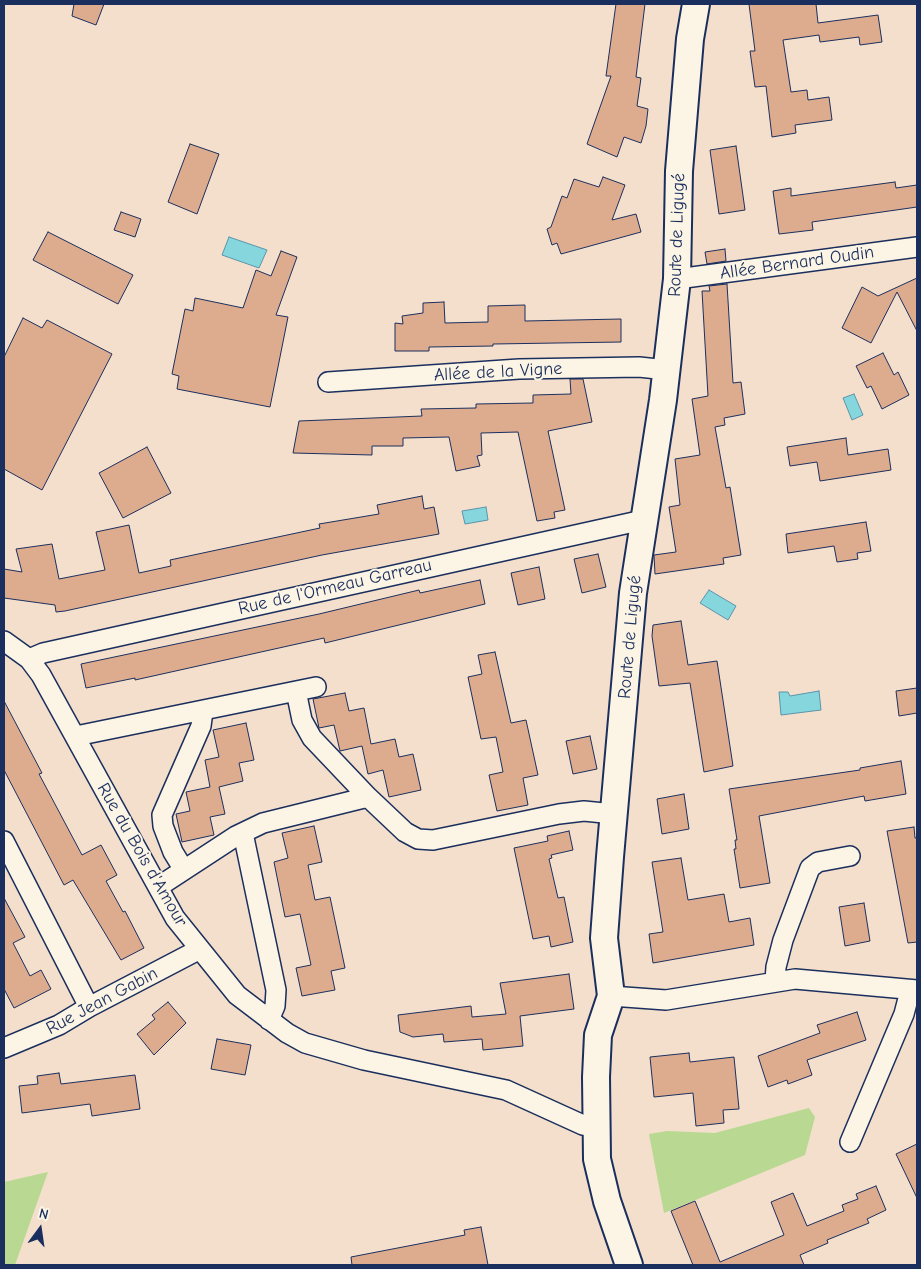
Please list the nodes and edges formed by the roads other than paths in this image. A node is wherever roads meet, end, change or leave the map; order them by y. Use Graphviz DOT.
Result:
graph roads {
  1 [pos="696,4"];
  2 [pos="917,247"];
  3 [pos="677,279"];
  4 [pos="667,370"];
  5 [pos="328,382"];
  6 [pos="643,520"];
  7 [pos="4,640"];
  8 [pos="29,659"];
  9 [pos="316,687"];
  10 [pos="296,691"];
  11 [pos="203,711"];
  12 [pos="76,736"];
  13 [pos="368,797"];
  14 [pos="614,814"];
  15 [pos="243,833"];
  16 [pos="4,841"];
  17 [pos="850,856"];
  18 [pos="184,870"];
  19 [pos="158,887"];
  20 [pos="200,949"];
  21 [pos="775,981"];
  22 [pos="914,991"];
  23 [pos="611,996"];
  24 [pos="89,1006"];
  25 [pos="269,1020"];
  26 [pos="4,1048"];
  27 [pos="596,1128"];
  28 [pos="850,1142"];
  29 [pos="629,1265"];
  1 -- 3 [label="street, Route de Ligugé"];
  2 -- 3 [label="street, Allée Bernard Oudin"];
  3 -- 4 [label="street, Route de Ligugé"];
  4 -- 5 [label="street, Allée de la Vigne"];
  4 -- 6 [label="street, Route de Ligugé"];
  6 -- 8 [label="street, Rue de l'Ormeau Garreau"];
  6 -- 14 [label="street, Route de Ligugé"];
  7 -- 8 [label="street, Rue du Bois d'Amour"];
  8 -- 12 [label="street, Rue du Bois d'Amour"];
  9 -- 10 [label="street"];
  10 -- 11 [label="street"];
  10 -- 13 [label="street"];
  11 -- 12 [label="street"];
  11 -- 18 [label="street"];
  12 -- 19 [label="street, Rue du Bois d'Amour"];
  13 -- 14 [label="street"];
  13 -- 15 [label="street"];
  14 -- 23 [label="street, Route de Ligugé"];
  15 -- 18 [label="street"];
  15 -- 25 [label="street"];
  16 -- 24 [label="street"];
  17 -- 21 [label="street"];
  18 -- 19 [label="street"];
  19 -- 20 [label="street, Rue du Bois d'Amour"];
  20 -- 24 [label="street, Rue Jean Gabin"];
  20 -- 25 [label="street, Rue du Bois d'Amour"];
  21 -- 22 [label="street"];
  21 -- 23 [label="street"];
  22 -- 28 [label="street"];
  23 -- 27 [label="street, Route de Ligugé"];
  24 -- 26 [label="street, Rue Jean Gabin"];
  25 -- 27 [label="street, Rue du Bois d'Amour"];
  27 -- 29 [label="street, Route de Ligugé"];
}
